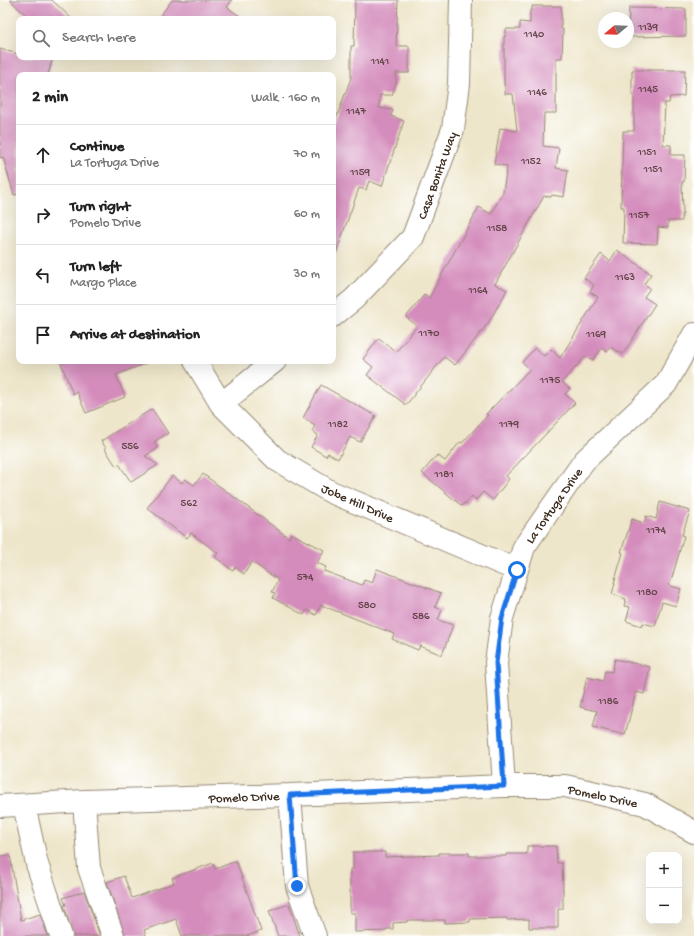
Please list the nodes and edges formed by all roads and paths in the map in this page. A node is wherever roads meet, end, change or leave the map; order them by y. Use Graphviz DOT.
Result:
graph roads {
  1 [pos="460,0"];
  2 [pos="336,314"];
  3 [pos="694,334"];
  4 [pos="197,364"];
  5 [pos="271,364"];
  6 [pos="220,404"];
  7 [pos="517,570"];
  8 [pos="504,786"];
  9 [pos="290,795"];
  10 [pos="84,801"];
  11 [pos="24,805"];
  12 [pos="0,806"];
  13 [pos="694,832"];
  14 [pos="61,936"];
  15 [pos="113,936"];
  16 [pos="315,936"];
  1 -- 2 [label="street, Casa Bonita Way"];
  3 -- 7 [label="street, La Tortuga Drive"];
  4 -- 6 [label="street, Jobe Hill Drive"];
  5 -- 6 [label="street"];
  6 -- 7 [label="street, Jobe Hill Drive"];
  7 -- 8 [label="street, La Tortuga Drive"];
  8 -- 9 [label="street, Pomelo Drive"];
  8 -- 13 [label="street, Pomelo Drive"];
  9 -- 10 [label="street, Pomelo Drive"];
  9 -- 16 [label="street"];
  10 -- 11 [label="street, Pomelo Drive"];
  10 -- 15 [label="street"];
  11 -- 12 [label="street, Pomelo Drive"];
  11 -- 14 [label="street"];
}
